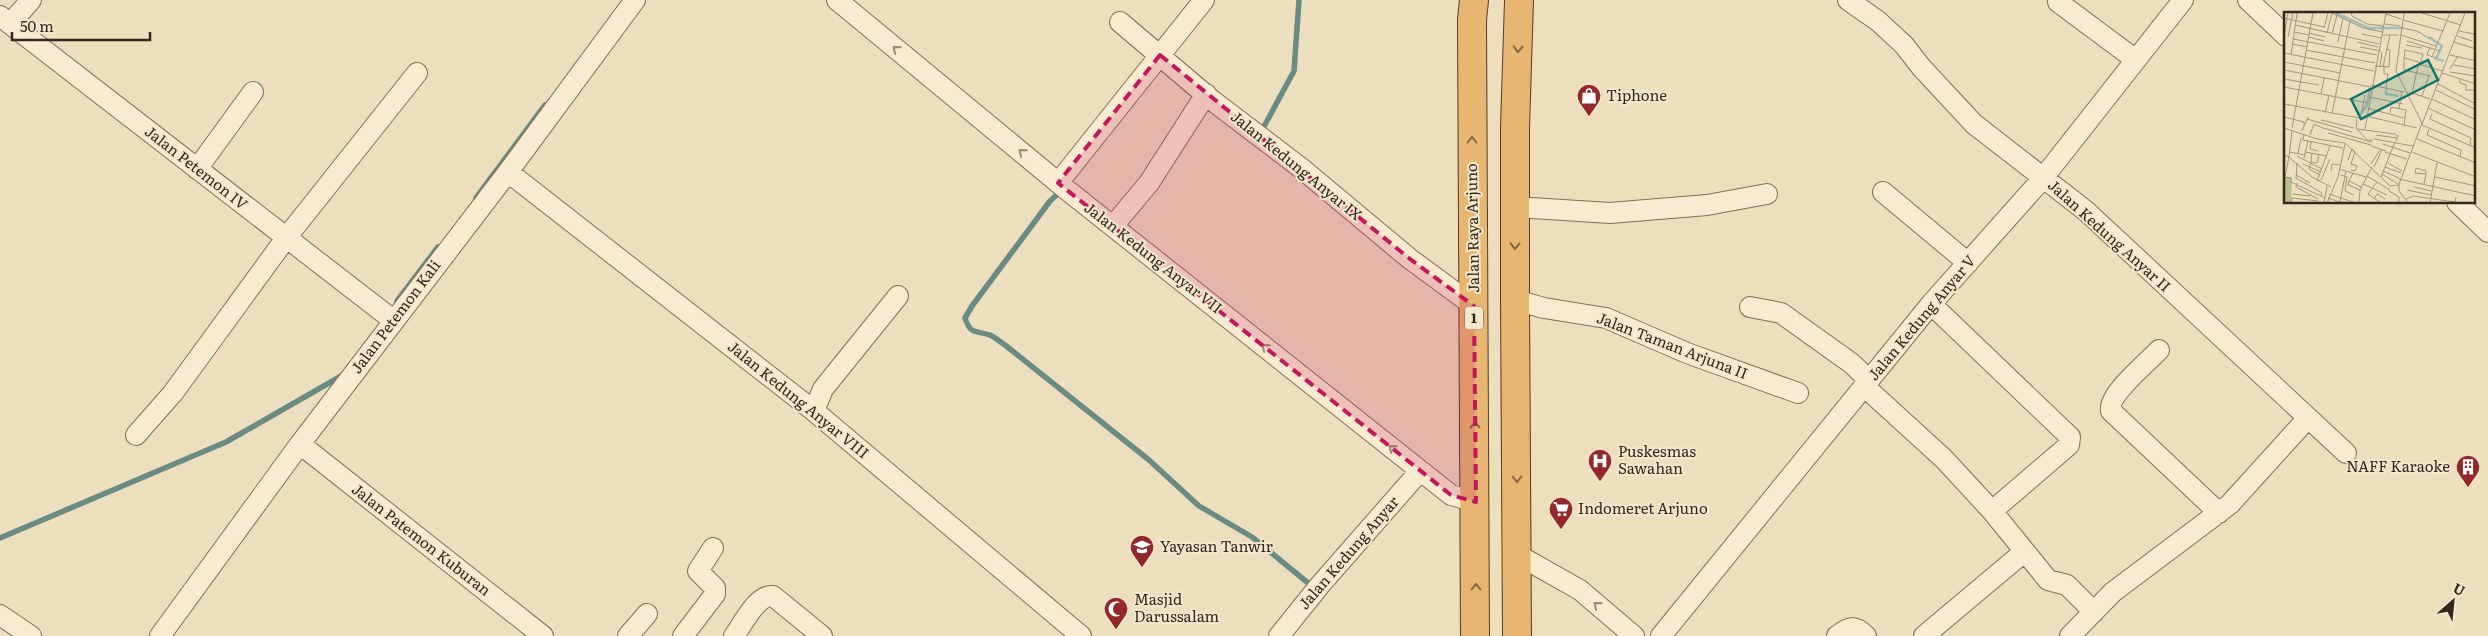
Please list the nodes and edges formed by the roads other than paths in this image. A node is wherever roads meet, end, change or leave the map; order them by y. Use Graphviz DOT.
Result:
graph roads {
  1 [pos="30,0"];
  2 [pos="635,0"];
  3 [pos="837,0"];
  4 [pos="1204,0"];
  5 [pos="1474,0"];
  6 [pos="1519,0"];
  7 [pos="1848,0"];
  8 [pos="2183,0"];
  9 [pos="2248,0"];
  10 [pos="2058,2"];
  11 [pos="5,20"];
  12 [pos="1120,22"];
  13 [pos="2284,34"];
  14 [pos="1162,57"];
  15 [pos="2136,60"];
  16 [pos="417,73"];
  17 [pos="253,92"];
  18 [pos="1206,94"];
  19 [pos="197,169"];
  20 [pos="508,172"];
  21 [pos="2043,178"];
  22 [pos="1062,185"];
  23 [pos="1883,192"];
  24 [pos="1767,194"];
  25 [pos="2459,204"];
  26 [pos="1516,207"];
  27 [pos="1113,226"];
  28 [pos="2488,232"];
  29 [pos="286,238"];
  30 [pos="1968,263"];
  31 [pos="898,296"];
  32 [pos="1514,300"];
  33 [pos="1931,304"];
  34 [pos="1474,306"];
  35 [pos="1750,307"];
  36 [pos="388,317"];
  37 [pos="2160,350"];
  38 [pos="1867,383"];
  39 [pos="1798,393"];
  40 [pos="814,410"];
  41 [pos="2307,419"];
  42 [pos="136,435"];
  43 [pos="300,444"];
  44 [pos="2346,454"];
  45 [pos="1420,471"];
  46 [pos="1476,502"];
  47 [pos="1992,511"];
  48 [pos="2219,513"];
  49 [pos="713,548"];
  50 [pos="2024,552"];
  51 [pos="1518,555"];
  52 [pos="2094,612"];
  53 [pos="647,614"];
  54 [pos="0,615"];
  55 [pos="163,635"];
  56 [pos="30,636"];
  57 [pos="543,636"];
  58 [pos="628,636"];
  59 [pos="683,636"];
  60 [pos="734,636"];
  61 [pos="822,636"];
  62 [pos="1081,636"];
  63 [pos="1279,636"];
  64 [pos="1476,636"];
  65 [pos="1517,636"];
  66 [pos="1634,636"];
  67 [pos="1661,636"];
  68 [pos="1837,636"];
  69 [pos="1866,636"];
  70 [pos="1924,636"];
  71 [pos="2070,636"];
  1 -- 11 [label="street"];
  2 -- 20 [label="street, Jalan Petemon Kali"];
  22 -- 3 [label="street, Jalan Kedung Anyar VII, one-way"];
  4 -- 14 [label="street"];
  34 -- 5 [label="highway, Jalan Raya Arjuno / 1, one-way"];
  6 -- 26 [label="highway, one-way"];
  7 -- 21 [label="street, Jalan Kedung Anyar II"];
  8 -- 15 [label="street, Jalan Kedung Anyar V"];
  9 -- 13 [label="street"];
  10 -- 15 [label="street"];
  11 -- 19 [label="street, Jalan Petemon IV"];
  12 -- 14 [label="street, Jalan Kedung Anyar IX"];
  14 -- 18 [label="street, Jalan Kedung Anyar IX"];
  14 -- 22 [label="street"];
  15 -- 21 [label="street, Jalan Kedung Anyar V"];
  16 -- 29 [label="street"];
  17 -- 19 [label="street"];
  18 -- 27 [label="street"];
  18 -- 34 [label="street, Jalan Kedung Anyar IX"];
  19 -- 29 [label="street, Jalan Petemon IV"];
  20 -- 36 [label="street, Jalan Petemon Kali"];
  20 -- 40 [label="street, Jalan Kedung Anyar VIII"];
  21 -- 30 [label="street, Jalan Kedung Anyar V"];
  21 -- 41 [label="street, Jalan Kedung Anyar II"];
  22 -- 27 [label="street, Jalan Kedung Anyar VII"];
  23 -- 30 [label="street"];
  24 -- 26 [label="street"];
  25 -- 28 [label="street"];
  26 -- 32 [label="highway, one-way"];
  45 -- 27 [label="street, Jalan Kedung Anyar VII, one-way"];
  29 -- 36 [label="street, Jalan Petemon IV"];
  29 -- 42 [label="street"];
  30 -- 33 [label="street, Jalan Kedung Anyar V"];
  31 -- 40 [label="street"];
  32 -- 39 [label="street, Jalan Taman Arjuna II"];
  32 -- 51 [label="highway, one-way"];
  33 -- 38 [label="street, Jalan Kedung Anyar V"];
  33 -- 47 [label="street"];
  46 -- 34 [label="highway, Jalan Raya Arjuno / 1, one-way"];
  35 -- 38 [label="street"];
  36 -- 43 [label="street, Jalan Petemon Kali"];
  37 -- 48 [label="street"];
  38 -- 47 [label="street"];
  38 -- 67 [label="street, Jalan Kedung Anyar V"];
  40 -- 62 [label="street, Jalan Kedung Anyar VIII"];
  41 -- 44 [label="street, Jalan Kedung Anyar II"];
  41 -- 48 [label="street"];
  43 -- 55 [label="street, Jalan Petemon Kali"];
  43 -- 57 [label="street, Jalan Patemon Kuburan"];
  45 -- 46 [label="street, Jalan Kedung Anyar VII"];
  45 -- 63 [label="street, Jalan Kedung Anyar"];
  64 -- 46 [label="highway, Jalan Raya Arjuno / 1, one-way"];
  47 -- 50 [label="street"];
  48 -- 52 [label="street"];
  49 -- 59 [label="street"];
  50 -- 52 [label="street"];
  50 -- 70 [label="street"];
  51 -- 65 [label="highway"];
  66 -- 51 [label="street, one-way"];
  52 -- 71 [label="street"];
  53 -- 58 [label="street"];
  54 -- 56 [label="street"];
  60 -- 61 [label="street"];
  68 -- 69 [label="street"];
}
